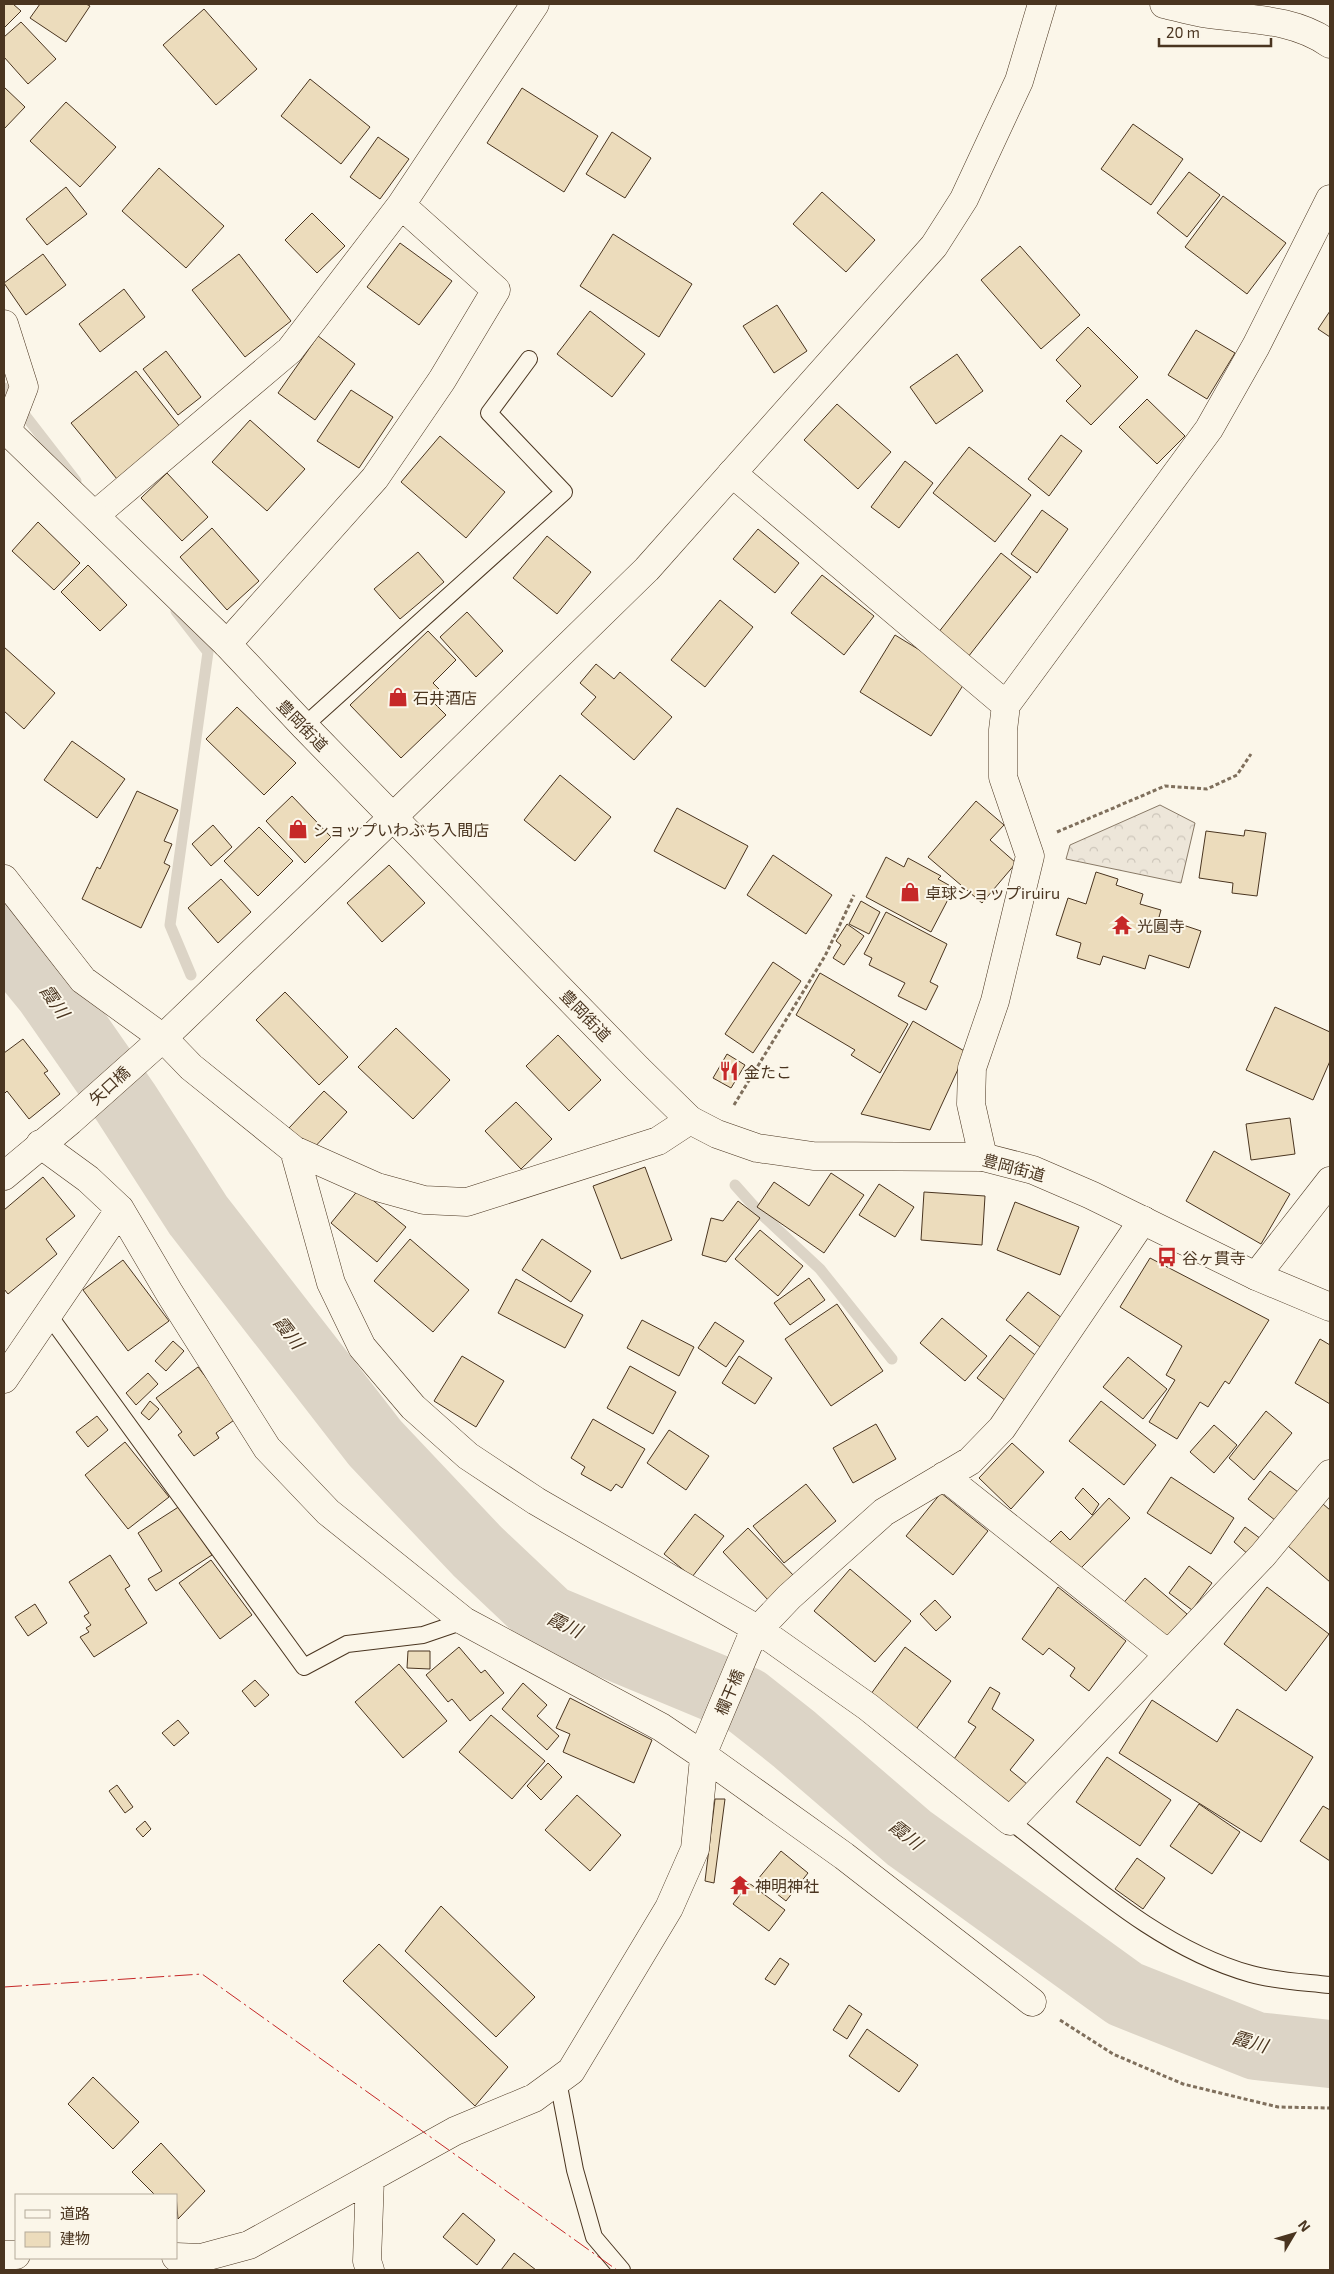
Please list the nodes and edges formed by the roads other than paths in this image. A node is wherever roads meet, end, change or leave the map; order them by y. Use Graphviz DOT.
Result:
graph roads {
  1 [pos="535,4"];
  2 [pos="1042,4"];
  3 [pos="1164,4"];
  4 [pos="1330,44"];
  5 [pos="401,205"];
  6 [pos="1326,217"];
  7 [pos="4,324"];
  8 [pos="529,360"];
  9 [pos="5,430"];
  10 [pos="732,473"];
  11 [pos="95,515"];
  12 [pos="227,644"];
  13 [pos="1006,705"];
  14 [pos="304,726"];
  15 [pos="393,817"];
  16 [pos="4,879"];
  17 [pos="156,1044"];
  18 [pos="690,1120"];
  19 [pos="40,1144"];
  20 [pos="294,1150"];
  21 [pos="983,1157"];
  22 [pos="8,1165"];
  23 [pos="1330,1181"];
  24 [pos="120,1210"];
  25 [pos="1142,1220"];
  26 [pos="1256,1276"];
  27 [pos="1330,1307"];
  28 [pos="48,1314"];
  29 [pos="4,1379"];
  30 [pos="1330,1474"];
  31 [pos="944,1476"];
  32 [pos="464,1621"];
  33 [pos="756,1633"];
  34 [pos="1168,1654"];
  35 [pos="704,1752"];
  36 [pos="1010,1821"];
  37 [pos="1330,1985"];
  38 [pos="1032,2002"];
  39 [pos="558,2081"];
  40 [pos="370,2178"];
  41 [pos="178,2257"];
  42 [pos="370,2270"];
  43 [pos="622,2270"];
  1 -- 5 [label="street"];
  2 -- 10 [label="street, 矢口橋"];
  3 -- 4 [label="street"];
  5 -- 11 [label="street"];
  5 -- 12 [label="street"];
  6 -- 13 [label="street"];
  7 -- 9 [label="street"];
  8 -- 14 [label="lane"];
  9 -- 11 [label="street, 豊岡街道"];
  10 -- 13 [label="street"];
  10 -- 15 [label="street, 矢口橋"];
  11 -- 12 [label="street, 豊岡街道"];
  12 -- 14 [label="street, 豊岡街道"];
  13 -- 21 [label="street"];
  14 -- 15 [label="street, 豊岡街道"];
  15 -- 17 [label="street, 矢口橋"];
  15 -- 18 [label="street, 豊岡街道"];
  16 -- 17 [label="street"];
  17 -- 19 [label="street, 矢口橋"];
  17 -- 20 [label="street"];
  18 -- 20 [label="street"];
  18 -- 21 [label="street, 豊岡街道"];
  19 -- 22 [label="street, 矢口橋"];
  19 -- 24 [label="street"];
  20 -- 33 [label="street"];
  21 -- 25 [label="street, 豊岡街道"];
  23 -- 26 [label="street"];
  24 -- 28 [label="street"];
  24 -- 32 [label="street"];
  25 -- 26 [label="street, 豊岡街道"];
  25 -- 31 [label="street, 欄干橋"];
  26 -- 27 [label="street, 豊岡街道"];
  28 -- 29 [label="street"];
  28 -- 32 [label="lane"];
  30 -- 34 [label="street"];
  31 -- 33 [label="street, 欄干橋"];
  31 -- 34 [label="street"];
  32 -- 35 [label="street"];
  33 -- 35 [label="street, 欄干橋"];
  33 -- 36 [label="street"];
  34 -- 36 [label="street"];
  35 -- 38 [label="street"];
  35 -- 39 [label="street, 欄干橋"];
  36 -- 37 [label="lane"];
  39 -- 40 [label="street, 欄干橋"];
  39 -- 43 [label="lane"];
  40 -- 41 [label="street, 欄干橋"];
  40 -- 42 [label="street"];
}
